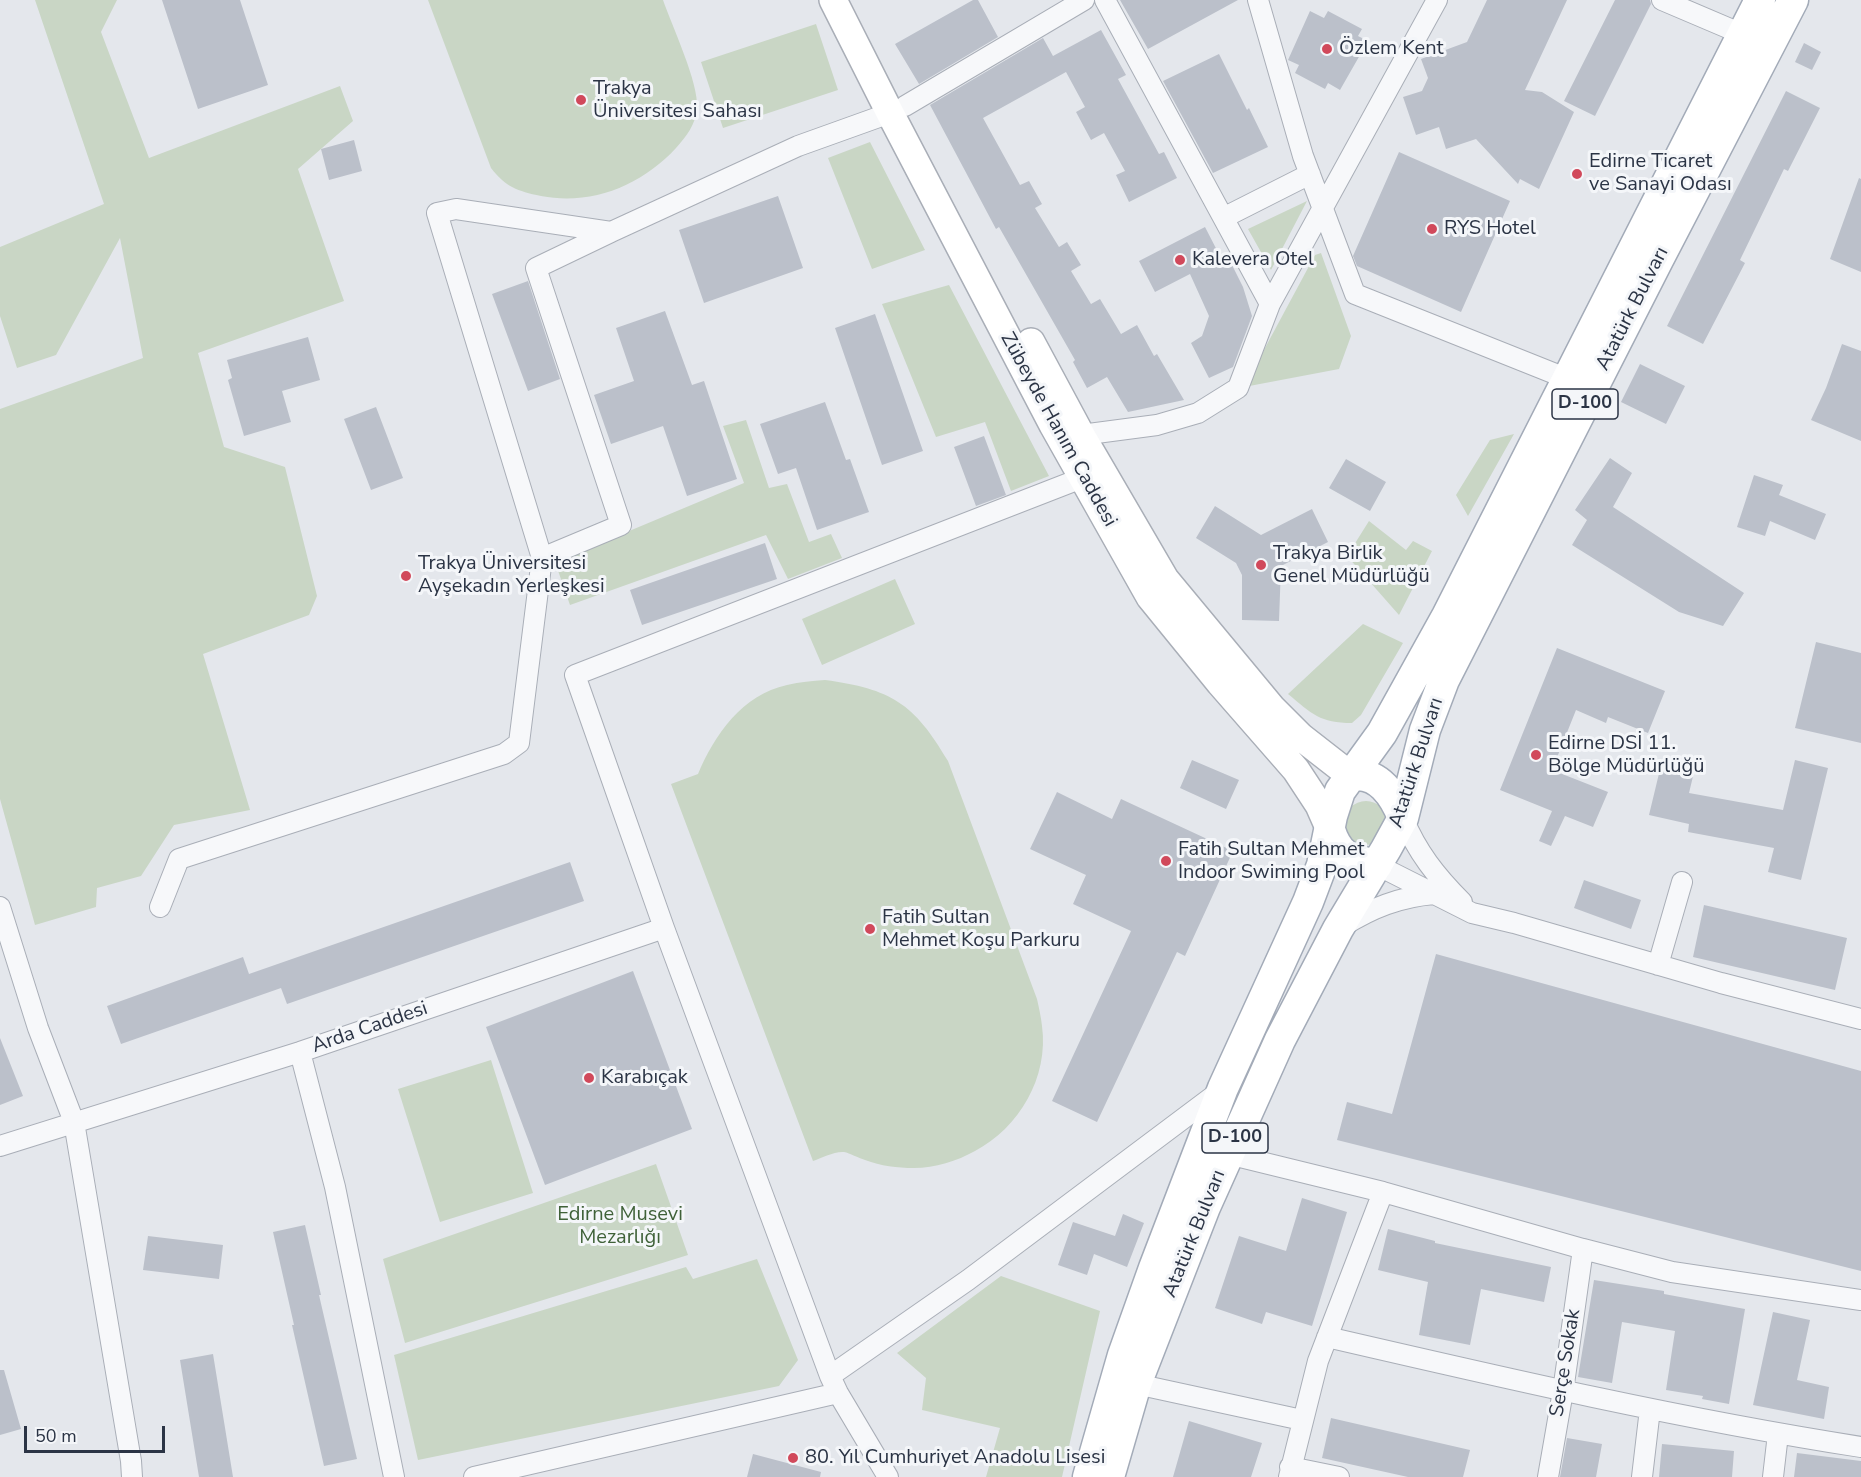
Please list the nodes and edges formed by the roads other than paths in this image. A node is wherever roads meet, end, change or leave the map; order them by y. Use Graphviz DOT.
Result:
graph roads {
  1 [pos="833,0"];
  2 [pos="851,0"];
  3 [pos="1084,0"];
  4 [pos="1105,0"];
  5 [pos="1258,0"];
  6 [pos="1437,0"];
  7 [pos="1662,0"];
  8 [pos="1760,0"];
  9 [pos="1793,0"];
  10 [pos="1742,34"];
  11 [pos="897,110"];
  12 [pos="1310,174"];
  13 [pos="1322,208"];
  14 [pos="1225,217"];
  15 [pos="611,232"];
  16 [pos="1270,304"];
  17 [pos="1568,379"];
  18 [pos="1080,435"];
  19 [pos="1082,478"];
  20 [pos="542,558"];
  21 [pos="1352,776"];
  22 [pos="1403,818"];
  23 [pos="1330,830"];
  24 [pos="1377,865"];
  25 [pos="1682,882"];
  26 [pos="1434,894"];
  27 [pos="0,907"];
  28 [pos="160,907"];
  29 [pos="1472,913"];
  30 [pos="664,928"];
  31 [pos="1338,929"];
  32 [pos="1658,965"];
  33 [pos="1861,1019"];
  34 [pos="300,1052"];
  35 [pos="1223,1088"];
  36 [pos="74,1122"];
  37 [pos="0,1146"];
  38 [pos="1228,1154"];
  39 [pos="1383,1192"];
  40 [pos="1583,1249"];
  41 [pos="1861,1300"];
  42 [pos="1327,1337"];
  43 [pos="1136,1384"];
  44 [pos="834,1385"];
  45 [pos="1563,1391"];
  46 [pos="1650,1409"];
  47 [pos="1302,1420"];
  48 [pos="1778,1434"];
  49 [pos="1861,1447"];
  50 [pos="1290,1472"];
  51 [pos="132,1477"];
  52 [pos="394,1477"];
  53 [pos="474,1477"];
  54 [pos="888,1477"];
  55 [pos="1088,1477"];
  56 [pos="1109,1477"];
  57 [pos="1339,1477"];
  58 [pos="1548,1477"];
  59 [pos="1642,1477"];
  60 [pos="1773,1477"];
  1 -- 11 [label="main road, Zübeyde Hanım Caddesi"];
  2 -- 11 [label="main road, Zübeyde Hanım Caddesi"];
  3 -- 11 [label="street"];
  4 -- 14 [label="street"];
  5 -- 12 [label="street"];
  6 -- 13 [label="street"];
  7 -- 10 [label="street"];
  8 -- 10 [label="main road, Atatürk Bulvarı / D-100"];
  9 -- 22 [label="main road, Atatürk Bulvarı / D-100"];
  10 -- 17 [label="main road, Atatürk Bulvarı / D-100"];
  11 -- 15 [label="street"];
  11 -- 18 [label="main road, Zübeyde Hanım Caddesi"];
  11 -- 19 [label="main road, Zübeyde Hanım Caddesi"];
  12 -- 13 [label="street"];
  12 -- 14 [label="street"];
  13 -- 16 [label="street"];
  13 -- 17 [label="street"];
  14 -- 16 [label="street"];
  15 -- 20 [label="street"];
  15 -- 20 [label="street"];
  16 -- 18 [label="street"];
  17 -- 21 [label="main road, Atatürk Bulvarı / D-100"];
  18 -- 21 [label="main road, Zübeyde Hanım Caddesi"];
  19 -- 23 [label="main road, Zübeyde Hanım Caddesi"];
  19 -- 30 [label="street"];
  20 -- 28 [label="street"];
  21 -- 22 [label="main road"];
  21 -- 23 [label="main road, Atatürk Bulvarı / D-100"];
  22 -- 24 [label="main road, Atatürk Bulvarı / D-100"];
  22 -- 29 [label="street"];
  23 -- 24 [label="main road"];
  23 -- 35 [label="main road, Atatürk Bulvarı / D-100"];
  24 -- 26 [label="street"];
  24 -- 31 [label="main road, Atatürk Bulvarı / D-100"];
  25 -- 32 [label="street"];
  26 -- 29 [label="street"];
  26 -- 31 [label="street"];
  27 -- 36 [label="street"];
  29 -- 32 [label="street"];
  30 -- 34 [label="street, Arda Caddesi"];
  30 -- 44 [label="street"];
  31 -- 38 [label="main road, Atatürk Bulvarı / D-100"];
  32 -- 33 [label="street"];
  34 -- 36 [label="street, Arda Caddesi"];
  34 -- 52 [label="street"];
  35 -- 44 [label="street"];
  35 -- 55 [label="main road, Atatürk Bulvarı / D-100"];
  36 -- 37 [label="street, Arda Caddesi"];
  36 -- 51 [label="street"];
  38 -- 39 [label="street"];
  38 -- 43 [label="main road, Atatürk Bulvarı / D-100"];
  39 -- 40 [label="street"];
  39 -- 42 [label="street"];
  40 -- 41 [label="street"];
  40 -- 45 [label="street, Serçe Sokak"];
  42 -- 45 [label="street"];
  42 -- 47 [label="street"];
  43 -- 47 [label="street"];
  43 -- 56 [label="main road, Atatürk Bulvarı / D-100"];
  44 -- 53 [label="street"];
  44 -- 54 [label="street"];
  45 -- 46 [label="street"];
  45 -- 58 [label="street, Serçe Sokak"];
  46 -- 48 [label="street"];
  46 -- 59 [label="street"];
  47 -- 50 [label="street"];
  48 -- 49 [label="street"];
  48 -- 60 [label="street"];
  50 -- 57 [label="street"];
}
